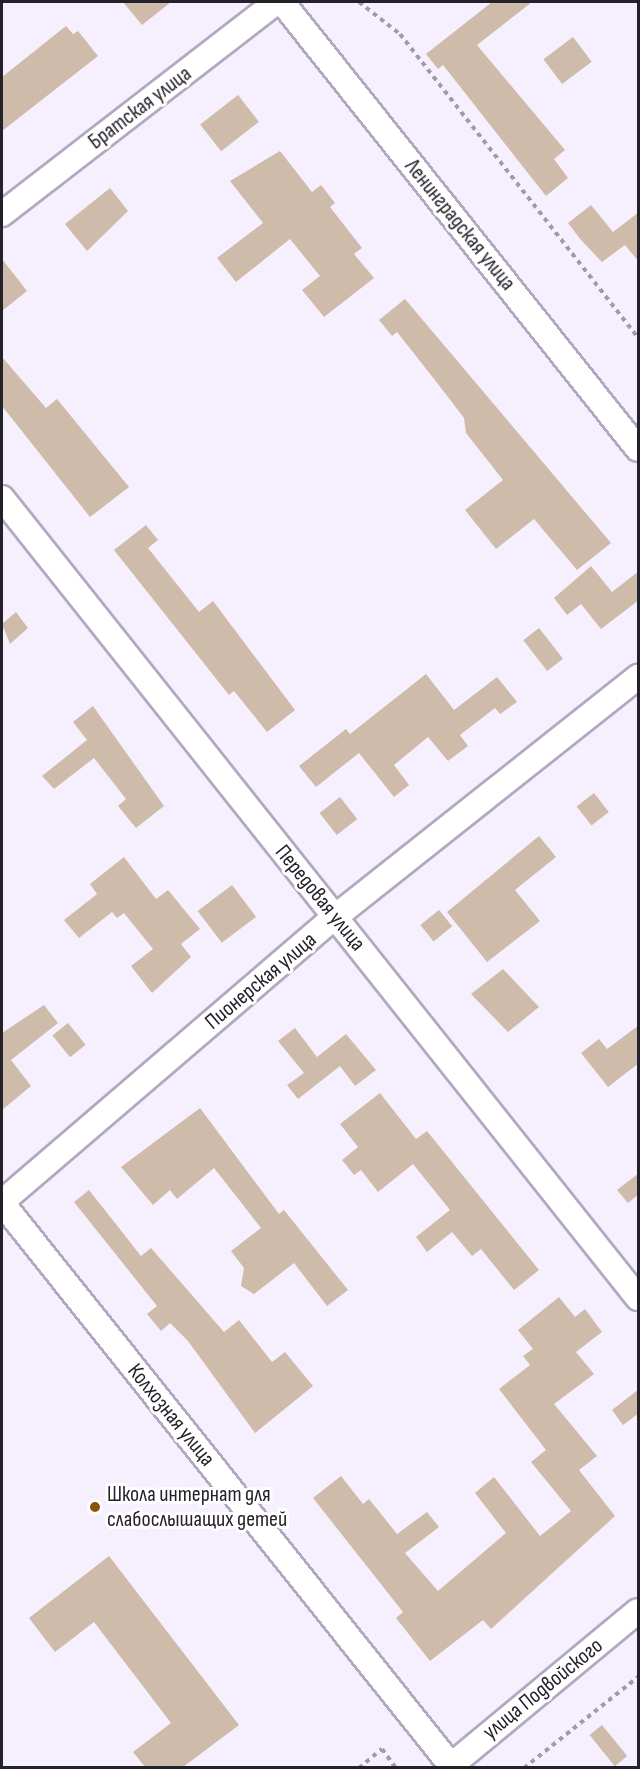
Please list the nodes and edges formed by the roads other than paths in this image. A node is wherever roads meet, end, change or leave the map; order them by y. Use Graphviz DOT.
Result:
graph roads {
  1 [pos="276,2"];
  2 [pos="282,2"];
  3 [pos="2,214"];
  4 [pos="639,449"];
  5 [pos="2,498"];
  6 [pos="639,677"];
  7 [pos="335,917"];
  8 [pos="2,1202"];
  9 [pos="639,1298"];
  10 [pos="639,1611"];
  11 [pos="451,1767"];
  1 -- 3 [label="street, Братская улица"];
  2 -- 4 [label="street, Ленинградская улица"];
  5 -- 7 [label="street, Передовая улица"];
  6 -- 7 [label="street, Пионерская улица"];
  7 -- 8 [label="street, Пионерская улица"];
  7 -- 9 [label="street, Передовая улица"];
  8 -- 11 [label="street, Колхозная улица"];
  10 -- 11 [label="street, улица Подвойского"];
}
